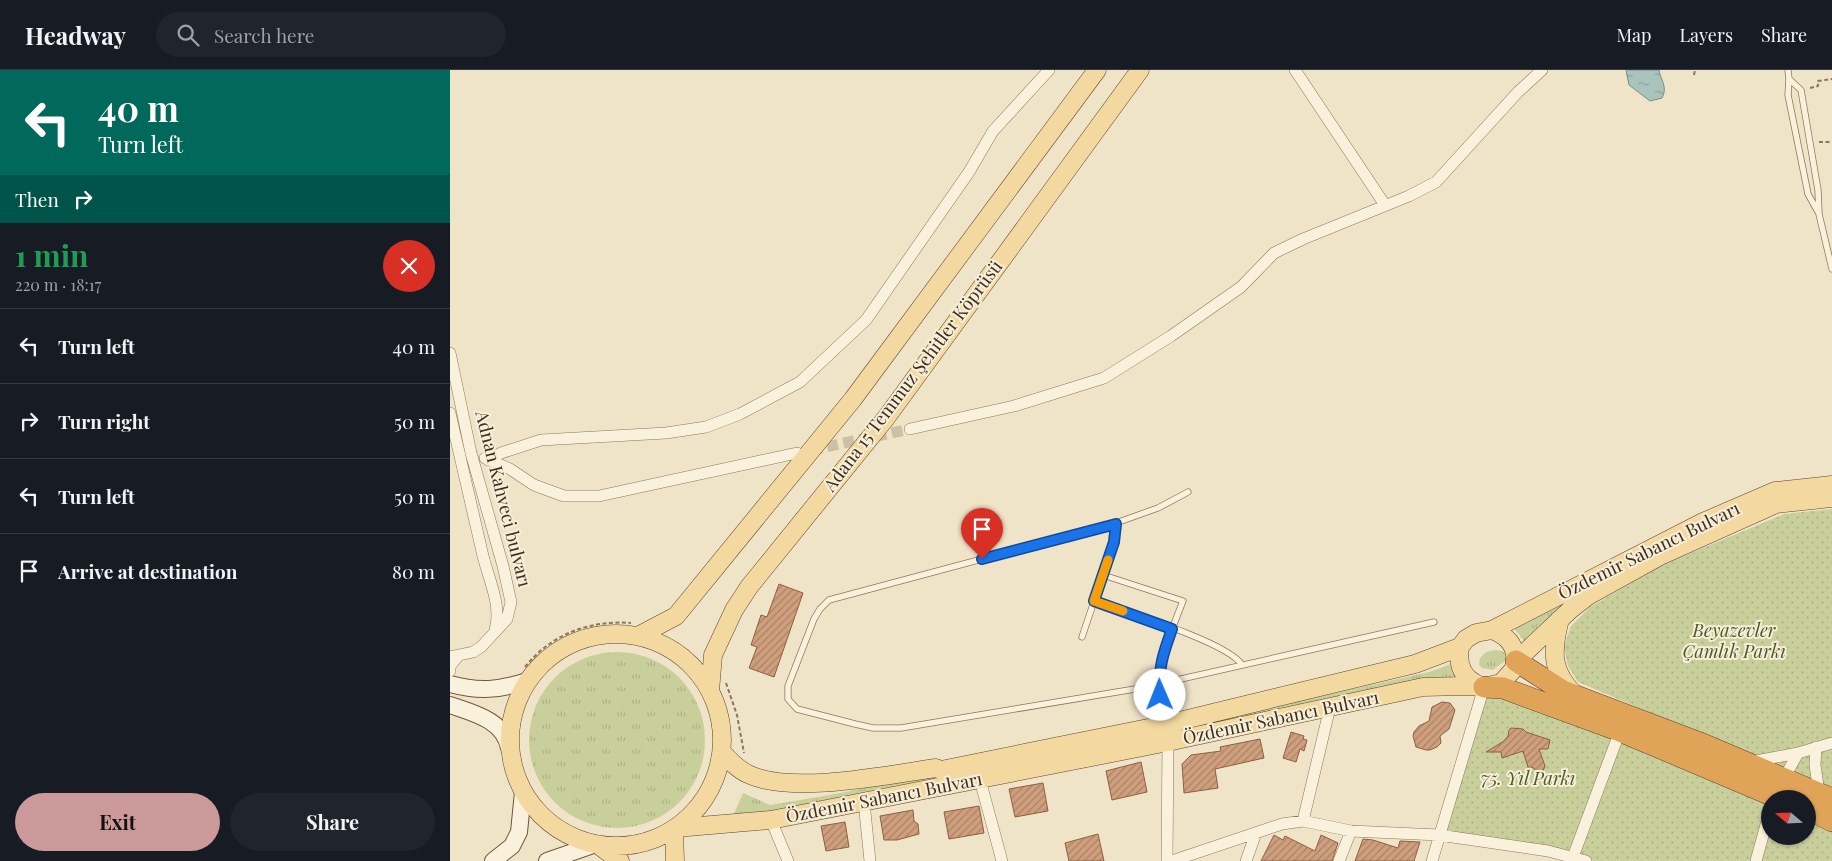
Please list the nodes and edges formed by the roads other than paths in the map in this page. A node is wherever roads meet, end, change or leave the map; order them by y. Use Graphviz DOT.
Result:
graph roads {
  1 [pos="1049,70"];
  2 [pos="1097,70"];
  3 [pos="1140,70"];
  4 [pos="1295,70"];
  5 [pos="1542,70"];
  6 [pos="1788,70"];
  7 [pos="1789,78"];
  8 [pos="1385,206"];
  9 [pos="1819,214"];
  10 [pos="1832,268"];
  11 [pos="450,353"];
  12 [pos="450,413"];
  13 [pos="910,429"];
  14 [pos="472,453"];
  15 [pos="797,453"];
  16 [pos="488,460"];
  17 [pos="1832,485"];
  18 [pos="1188,492"];
  19 [pos="1832,498"];
  20 [pos="1116,524"];
  21 [pos="1103,575"];
  22 [pos="1094,601"];
  23 [pos="1560,619"];
  24 [pos="1434,622"];
  25 [pos="634,629"];
  26 [pos="1172,629"];
  27 [pos="1492,630"];
  28 [pos="495,633"];
  29 [pos="1082,637"];
  30 [pos="1460,647"];
  31 [pos="455,656"];
  32 [pos="1516,661"];
  33 [pos="1242,665"];
  34 [pos="450,671"];
  35 [pos="450,675"];
  36 [pos="524,676"];
  37 [pos="1158,684"];
  38 [pos="458,686"];
  39 [pos="1484,687"];
  40 [pos="710,691"];
  41 [pos="1576,696"];
  42 [pos="450,705"];
  43 [pos="1330,707"];
  44 [pos="1620,731"];
  45 [pos="1166,734"];
  46 [pos="1832,743"];
  47 [pos="1816,747"];
  48 [pos="509,748"];
  49 [pos="722,752"];
  50 [pos="1798,753"];
  51 [pos="1748,763"];
  52 [pos="980,780"];
  53 [pos="1762,790"];
  54 [pos="1771,790"];
  55 [pos="1779,790"];
  56 [pos="523,792"];
  57 [pos="1820,801"];
  58 [pos="864,802"];
  59 [pos="771,820"];
  60 [pos="1303,821"];
  61 [pos="1832,821"];
  62 [pos="675,829"];
  63 [pos="1351,831"];
  64 [pos="1256,833"];
  65 [pos="1439,835"];
  66 [pos="1761,845"];
  67 [pos="597,846"];
  68 [pos="1546,856"];
  69 [pos="1573,857"];
  70 [pos="493,861"];
  71 [pos="547,861"];
  72 [pos="620,861"];
  73 [pos="675,861"];
  74 [pos="788,861"];
  75 [pos="870,861"];
  76 [pos="1002,861"];
  77 [pos="1167,861"];
  78 [pos="1172,861"];
  79 [pos="1246,861"];
  80 [pos="1339,861"];
  81 [pos="1432,861"];
  82 [pos="1586,861"];
  83 [pos="1756,861"];
  1 -- 16 [label="street"];
  2 -- 25 [label="main road, Adana 15 Temmuz Şehitler Köprüsü"];
  3 -- 40 [label="main road, Adana 15 Temmuz Şehitler Köprüsü"];
  4 -- 8 [label="street"];
  5 -- 8 [label="street"];
  6 -- 7 [label="lane"];
  7 -- 9 [label="lane"];
  7 -- 9 [label="lane"];
  8 -- 13 [label="street"];
  9 -- 10 [label="lane"];
  11 -- 14 [label="street, Adnan Kahveci bulvarı"];
  12 -- 28 [label="street, Adnan Kahveci bulvarı"];
  14 -- 16 [label="street"];
  14 -- 28 [label="street, Adnan Kahveci bulvarı"];
  15 -- 16 [label="street"];
  17 -- 27 [label="main road, Özdemir Sabancı Bulvarı"];
  18 -- 20 [label="lane"];
  19 -- 23 [label="main road, Özdemir Sabancı Bulvarı"];
  20 -- 21 [label="lane"];
  20 -- 37 [label="lane"];
  21 -- 22 [label="lane"];
  21 -- 26 [label="lane"];
  22 -- 26 [label="lane"];
  22 -- 29 [label="lane"];
  23 -- 32 [label="main road, Özdemir Sabancı Bulvarı"];
  23 -- 41 [label="main road"];
  24 -- 33 [label="lane"];
  25 -- 36 [label="main road"];
  25 -- 40 [label="main road"];
  26 -- 33 [label="lane"];
  26 -- 37 [label="lane"];
  27 -- 30 [label="main road, Özdemir Sabancı Bulvarı"];
  27 -- 32 [label="main road"];
  28 -- 31 [label="street"];
  30 -- 39 [label="main road"];
  30 -- 45 [label="main road, Özdemir Sabancı Bulvarı"];
  31 -- 34 [label="street"];
  32 -- 39 [label="main road, Özdemir Sabancı Bulvarı"];
  32 -- 41 [label="highway"];
  33 -- 37 [label="lane"];
  35 -- 38 [label="street"];
  36 -- 38 [label="street"];
  36 -- 48 [label="main road"];
  37 -- 45 [label="lane"];
  39 -- 43 [label="main road, Özdemir Sabancı Bulvarı"];
  39 -- 44 [label="highway"];
  39 -- 65 [label="street"];
  40 -- 49 [label="main road"];
  41 -- 51 [label="highway"];
  42 -- 48 [label="street"];
  43 -- 45 [label="main road, Özdemir Sabancı Bulvarı"];
  43 -- 60 [label="street"];
  44 -- 53 [label="highway"];
  44 -- 69 [label="street"];
  45 -- 49 [label="main road, Özdemir Sabancı Bulvarı"];
  45 -- 52 [label="main road, Özdemir Sabancı Bulvarı"];
  45 -- 77 [label="street"];
  46 -- 47 [label="street"];
  47 -- 50 [label="street"];
  47 -- 57 [label="street"];
  48 -- 56 [label="main road"];
  49 -- 62 [label="main road"];
  50 -- 51 [label="street"];
  50 -- 55 [label="street"];
  51 -- 54 [label="highway"];
  52 -- 58 [label="main road, Özdemir Sabancı Bulvarı"];
  52 -- 76 [label="street"];
  56 -- 67 [label="main road"];
  56 -- 70 [label="street"];
  57 -- 61 [label="highway"];
  58 -- 59 [label="main road, Özdemir Sabancı Bulvarı"];
  58 -- 75 [label="street"];
  59 -- 62 [label="main road, Özdemir Sabancı Bulvarı"];
  59 -- 74 [label="street"];
  60 -- 63 [label="street"];
  60 -- 64 [label="street"];
  62 -- 67 [label="main road"];
  62 -- 73 [label="main road"];
  63 -- 65 [label="street"];
  63 -- 80 [label="street"];
  64 -- 78 [label="street"];
  64 -- 79 [label="street"];
  65 -- 68 [label="street"];
  65 -- 81 [label="street"];
  66 -- 83 [label="street"];
  67 -- 71 [label="street"];
  67 -- 72 [label="main road"];
  68 -- 69 [label="street"];
  69 -- 82 [label="street"];
}
